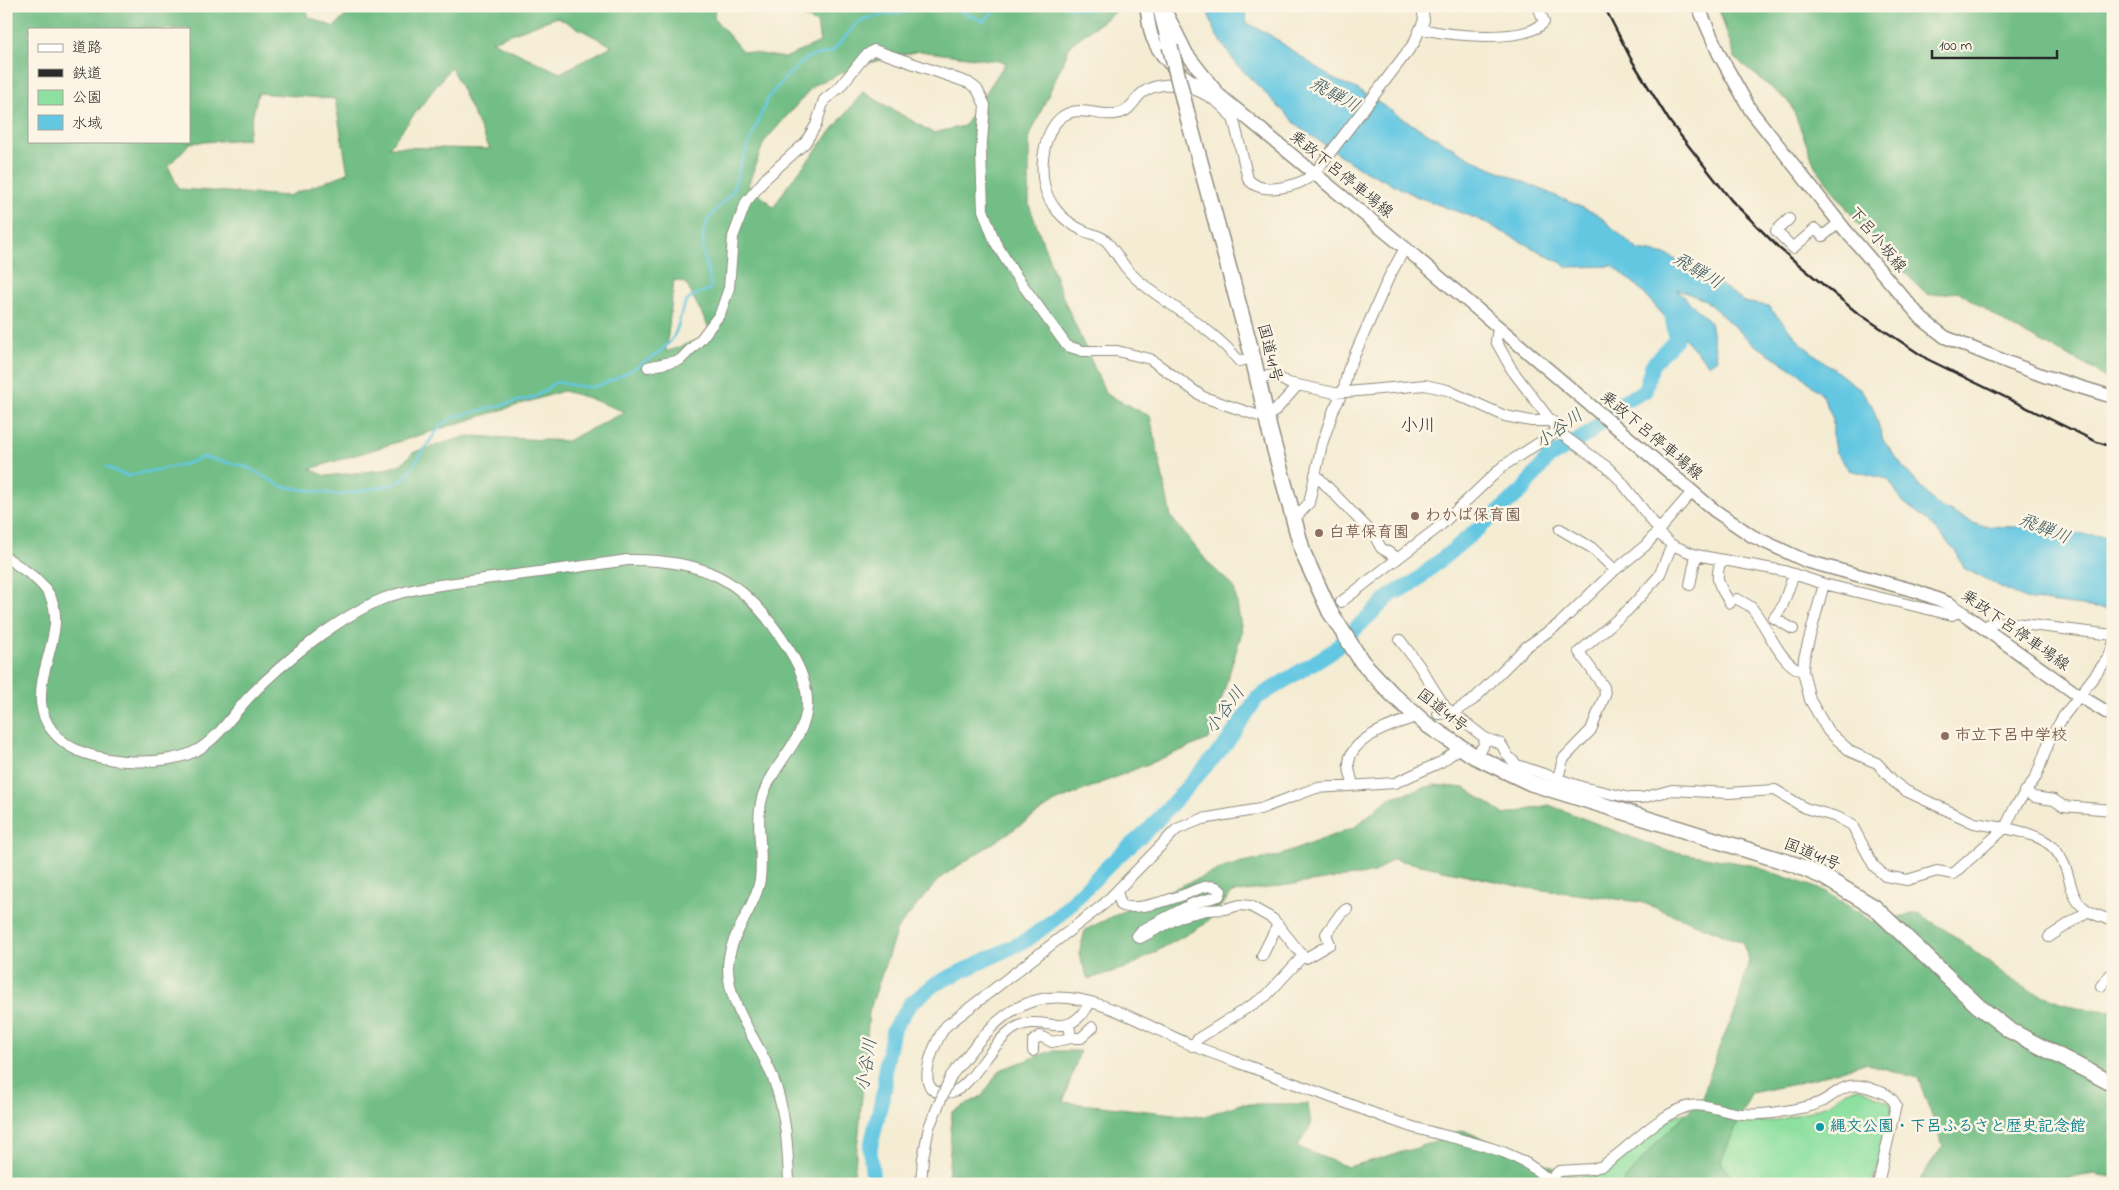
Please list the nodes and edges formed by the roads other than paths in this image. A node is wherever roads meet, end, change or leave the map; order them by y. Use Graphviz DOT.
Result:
graph roads {
  1 [pos="1146,6"];
  2 [pos="1162,6"];
  3 [pos="1422,6"];
  4 [pos="1538,6"];
  5 [pos="1698,6"];
  6 [pos="1422,29"];
  7 [pos="1219,95"];
  8 [pos="1314,174"];
  9 [pos="1789,219"];
  10 [pos="1840,222"];
  11 [pos="1405,248"];
  12 [pos="1498,328"];
  13 [pos="1253,358"];
  14 [pos="648,367"];
  15 [pos="1258,378"];
  16 [pos="1298,385"];
  17 [pos="1343,392"];
  18 [pos="2113,397"];
  19 [pos="1274,412"];
  20 [pos="1259,416"];
  21 [pos="1557,428"];
  22 [pos="1315,474"];
  23 [pos="1692,492"];
  24 [pos="1292,517"];
  25 [pos="1560,529"];
  26 [pos="1658,531"];
  27 [pos="1672,545"];
  28 [pos="1696,555"];
  29 [pos="6,557"];
  30 [pos="1398,558"];
  31 [pos="1722,560"];
  32 [pos="1615,570"];
  33 [pos="1794,574"];
  34 [pos="1824,584"];
  35 [pos="1690,585"];
  36 [pos="1341,602"];
  37 [pos="1961,611"];
  38 [pos="1985,628"];
  39 [pos="1793,629"];
  40 [pos="2113,635"];
  41 [pos="1400,640"];
  42 [pos="2113,644"];
  43 [pos="1803,671"];
  44 [pos="2078,695"];
  45 [pos="1452,713"];
  46 [pos="1438,714"];
  47 [pos="2113,716"];
  48 [pos="1410,719"];
  49 [pos="1485,738"];
  50 [pos="1460,748"];
  51 [pos="1474,756"];
  52 [pos="1558,778"];
  53 [pos="1353,785"];
  54 [pos="2024,792"];
  55 [pos="2113,810"];
  56 [pos="2006,828"];
  57 [pos="1117,891"];
  58 [pos="1347,909"];
  59 [pos="2088,910"];
  60 [pos="2113,921"];
  61 [pos="1278,924"];
  62 [pos="2049,937"];
  63 [pos="1262,956"];
  64 [pos="1303,956"];
  65 [pos="2113,977"];
  66 [pos="2101,986"];
  67 [pos="1090,1003"];
  68 [pos="1069,1024"];
  69 [pos="1093,1027"];
  70 [pos="1071,1038"];
  71 [pos="1192,1046"];
  72 [pos="1033,1051"];
  73 [pos="2113,1084"];
  74 [pos="1550,1182"];
  75 [pos="789,1184"];
  76 [pos="921,1184"];
  77 [pos="1878,1184"];
  1 -- 7 [label="main road"];
  2 -- 7 [label="main road"];
  2 -- 13 [label="highway, 国道41号, bridge"];
  3 -- 6 [label="street"];
  4 -- 6 [label="street"];
  5 -- 10 [label="main road, 下呂小坂線"];
  6 -- 8 [label="street"];
  7 -- 8 [label="main road, 乗政下呂停車場線"];
  8 -- 11 [label="main road, 乗政下呂停車場線"];
  8 -- 13 [label="street"];
  9 -- 10 [label="street"];
  10 -- 18 [label="main road, 下呂小坂線"];
  11 -- 12 [label="main road, 乗政下呂停車場線"];
  11 -- 17 [label="street"];
  12 -- 21 [label="street"];
  12 -- 23 [label="main road, 乗政下呂停車場線"];
  13 -- 15 [label="highway, 国道41号"];
  14 -- 20 [label="street"];
  15 -- 16 [label="street"];
  15 -- 24 [label="highway, 国道41号"];
  16 -- 17 [label="street"];
  16 -- 19 [label="street"];
  17 -- 21 [label="street"];
  17 -- 22 [label="street"];
  21 -- 26 [label="street"];
  21 -- 30 [label="street"];
  22 -- 24 [label="street"];
  22 -- 30 [label="street"];
  23 -- 26 [label="street"];
  23 -- 37 [label="main road, 乗政下呂停車場線"];
  24 -- 50 [label="highway, 国道41号"];
  25 -- 32 [label="street"];
  26 -- 27 [label="street"];
  26 -- 32 [label="street"];
  27 -- 28 [label="street"];
  27 -- 52 [label="street"];
  28 -- 31 [label="street"];
  28 -- 35 [label="street"];
  29 -- 75 [label="street"];
  30 -- 36 [label="street"];
  31 -- 33 [label="street"];
  31 -- 43 [label="street"];
  32 -- 45 [label="street"];
  33 -- 34 [label="street"];
  33 -- 39 [label="street"];
  34 -- 37 [label="street"];
  34 -- 43 [label="street"];
  37 -- 38 [label="main road, 乗政下呂停車場線"];
  38 -- 40 [label="street"];
  38 -- 44 [label="main road, 乗政下呂停車場線"];
  41 -- 45 [label="street"];
  42 -- 44 [label="street"];
  43 -- 56 [label="street"];
  44 -- 47 [label="main road, 乗政下呂停車場線"];
  44 -- 54 [label="street"];
  45 -- 46 [label="street"];
  45 -- 49 [label="street"];
  48 -- 53 [label="street"];
  49 -- 51 [label="street"];
  49 -- 52 [label="street"];
  50 -- 51 [label="highway, 国道41号"];
  50 -- 53 [label="street"];
  51 -- 73 [label="highway, 国道41号"];
  52 -- 56 [label="street"];
  53 -- 57 [label="street"];
  54 -- 55 [label="street"];
  54 -- 56 [label="street"];
  56 -- 59 [label="street"];
  57 -- 61 [label="street"];
  57 -- 68 [label="street"];
  58 -- 64 [label="street"];
  59 -- 60 [label="street"];
  59 -- 62 [label="street"];
  61 -- 63 [label="street"];
  61 -- 64 [label="street"];
  64 -- 71 [label="street"];
  65 -- 66 [label="street"];
  67 -- 68 [label="street"];
  67 -- 71 [label="street"];
  67 -- 76 [label="street, bridge"];
  68 -- 70 [label="street"];
  69 -- 70 [label="street"];
  70 -- 72 [label="street"];
  71 -- 74 [label="street"];
  74 -- 77 [label="street"];
}
